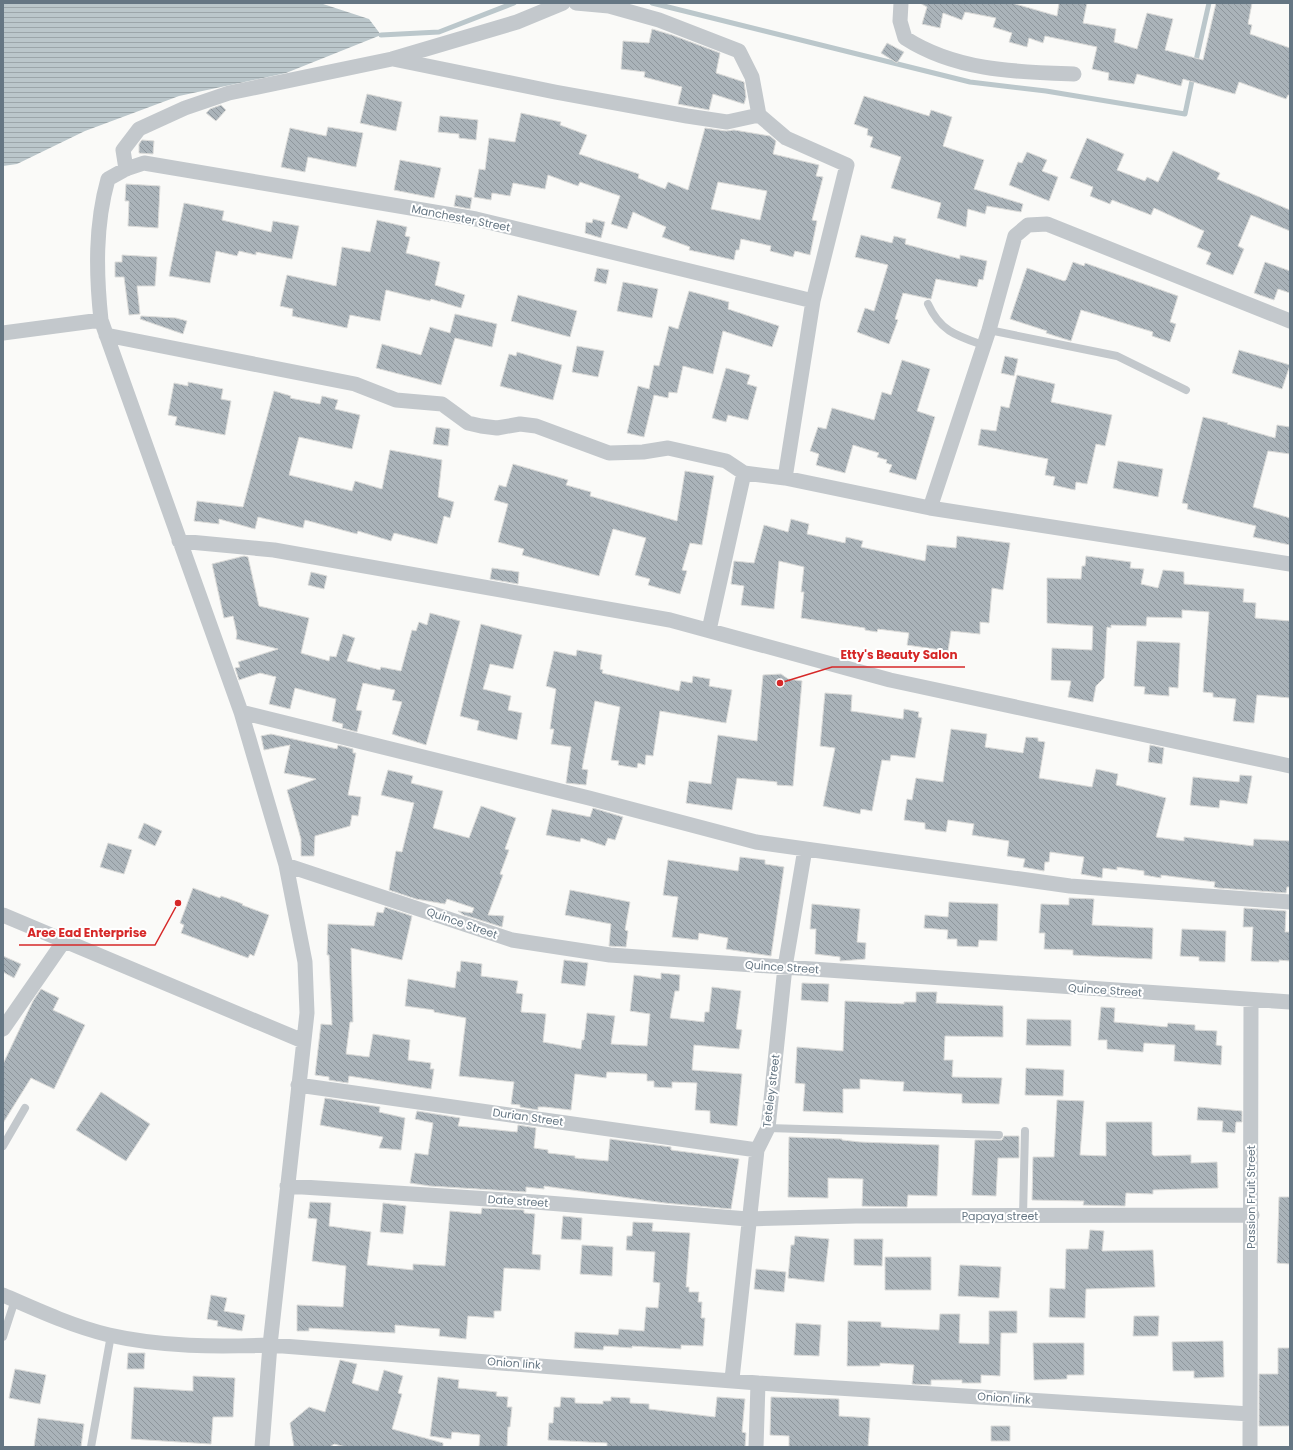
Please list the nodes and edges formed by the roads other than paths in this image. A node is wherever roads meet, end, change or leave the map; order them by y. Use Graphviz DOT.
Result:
graph roads {
  1 [pos="563,3"];
  2 [pos="576,3"];
  3 [pos="901,3"];
  4 [pos="392,58"];
  5 [pos="1074,74"];
  6 [pos="759,115"];
  7 [pos="126,169"];
  8 [pos="813,301"];
  9 [pos="928,304"];
  10 [pos="101,320"];
  11 [pos="1290,321"];
  12 [pos="989,330"];
  13 [pos="3,333"];
  14 [pos="106,335"];
  15 [pos="983,344"];
  16 [pos="1186,390"];
  17 [pos="744,473"];
  18 [pos="785,478"];
  19 [pos="930,508"];
  20 [pos="179,541"];
  21 [pos="1290,564"];
  22 [pos="709,630"];
  23 [pos="241,712"];
  24 [pos="1290,766"];
  25 [pos="805,849"];
  26 [pos="286,865"];
  27 [pos="1290,902"];
  28 [pos="3,915"];
  29 [pos="64,941"];
  30 [pos="785,967"];
  31 [pos="1251,1001"];
  32 [pos="1290,1002"];
  33 [pos="3,1029"];
  34 [pos="304,1041"];
  35 [pos="298,1085"];
  36 [pos="25,1108"];
  37 [pos="768,1128"];
  38 [pos="1025,1130"];
  39 [pos="999,1135"];
  40 [pos="3,1146"];
  41 [pos="757,1150"];
  42 [pos="287,1186"];
  43 [pos="1252,1215"];
  44 [pos="1023,1216"];
  45 [pos="748,1220"];
  46 [pos="9,1298"];
  47 [pos="111,1335"];
  48 [pos="3,1337"];
  49 [pos="270,1345"];
  50 [pos="732,1379"];
  51 [pos="758,1383"];
  52 [pos="1250,1414"];
  53 [pos="91,1447"];
  54 [pos="262,1447"];
  55 [pos="756,1447"];
  56 [pos="1250,1447"];
  1 -- 4 [label="street"];
  2 -- 6 [label="street"];
  3 -- 5 [label="street"];
  4 -- 6 [label="street"];
  4 -- 7 [label="street"];
  6 -- 8 [label="street"];
  7 -- 8 [label="street, Manchester Street"];
  7 -- 10 [label="street, Manchester Street"];
  8 -- 18 [label="street"];
  9 -- 15 [label="lane"];
  10 -- 13 [label="street"];
  10 -- 14 [label="street"];
  11 -- 12 [label="street"];
  12 -- 15 [label="street"];
  12 -- 16 [label="lane"];
  14 -- 17 [label="street"];
  14 -- 20 [label="street"];
  15 -- 19 [label="street"];
  17 -- 18 [label="street"];
  17 -- 22 [label="street"];
  18 -- 19 [label="street"];
  19 -- 21 [label="street"];
  20 -- 22 [label="street"];
  20 -- 23 [label="street"];
  22 -- 24 [label="street"];
  23 -- 25 [label="street"];
  23 -- 26 [label="street"];
  25 -- 27 [label="street"];
  25 -- 30 [label="street, Teteley street"];
  26 -- 30 [label="street, Quince Street"];
  26 -- 34 [label="street"];
  28 -- 29 [label="street"];
  29 -- 33 [label="street"];
  29 -- 34 [label="street"];
  30 -- 31 [label="street, Quince Street"];
  30 -- 37 [label="street, Teteley street"];
  31 -- 32 [label="street, Quince Street"];
  31 -- 43 [label="street, Passion Fruit Street"];
  34 -- 35 [label="street"];
  35 -- 41 [label="street, Durian Street"];
  35 -- 42 [label="street"];
  36 -- 40 [label="lane"];
  37 -- 39 [label="lane"];
  37 -- 41 [label="street, Teteley street"];
  38 -- 44 [label="lane"];
  41 -- 45 [label="street, Teteley street"];
  42 -- 45 [label="street, Date street"];
  42 -- 49 [label="street"];
  43 -- 44 [label="street, Papaya street"];
  43 -- 52 [label="street, Passion Fruit Street"];
  44 -- 45 [label="street, Papaya street"];
  45 -- 50 [label="street, Teteley street"];
  46 -- 47 [label="street, Onion link"];
  46 -- 48 [label="lane"];
  47 -- 49 [label="street, Onion link"];
  47 -- 53 [label="lane"];
  49 -- 50 [label="street, Onion link"];
  49 -- 54 [label="street"];
  50 -- 51 [label="street, Onion link"];
  51 -- 52 [label="street, Onion link"];
  51 -- 55 [label="street"];
  52 -- 56 [label="street"];
}
